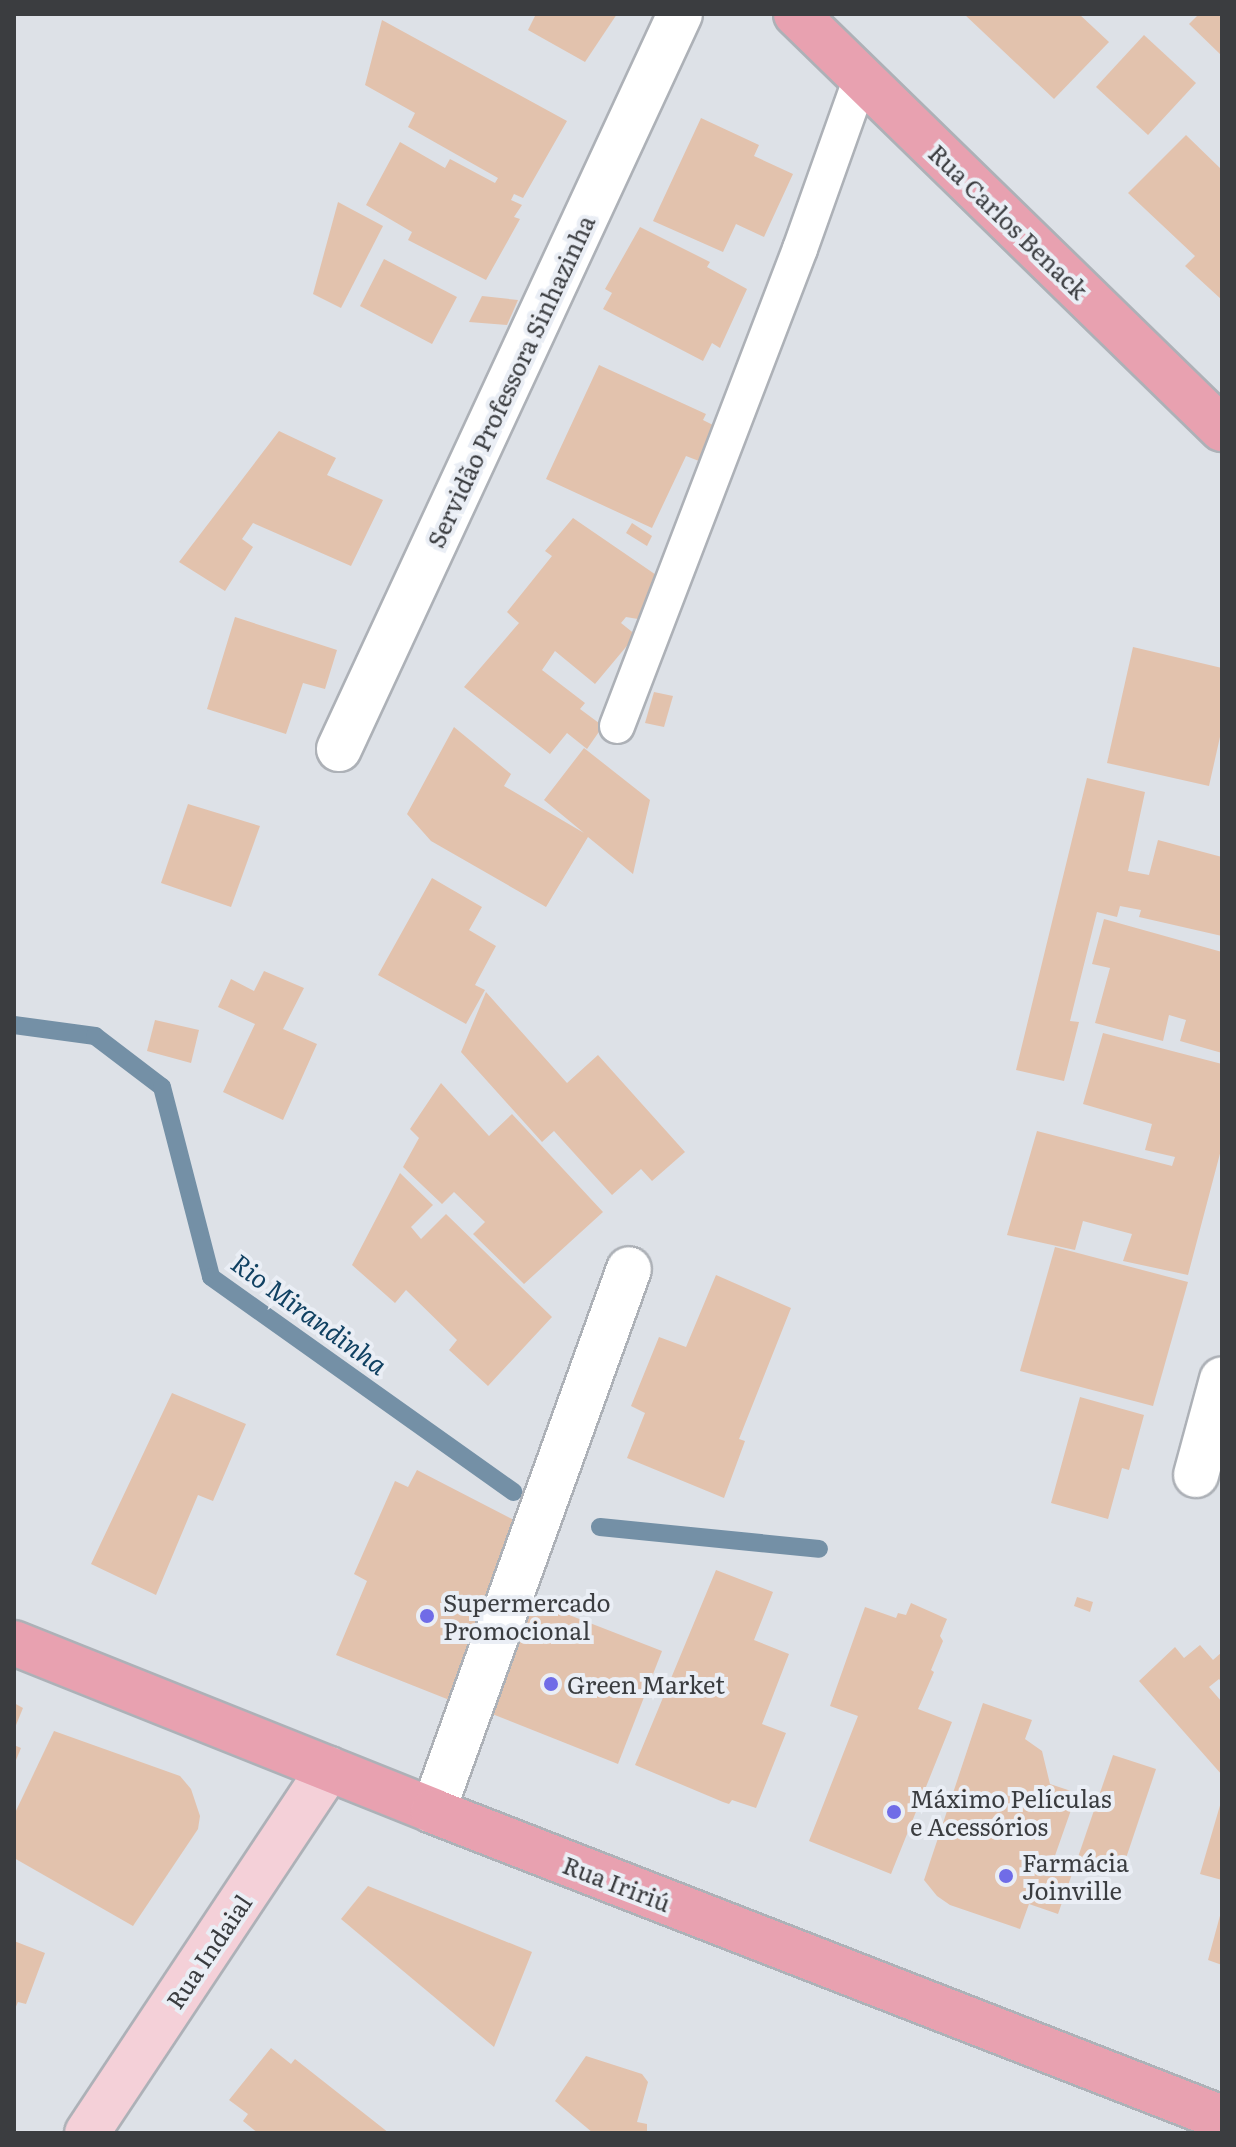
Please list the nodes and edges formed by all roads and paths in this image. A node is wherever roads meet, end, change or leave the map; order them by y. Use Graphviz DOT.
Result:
graph roads {
  1 [pos="680,14"];
  2 [pos="796,14"];
  3 [pos="861,78"];
  4 [pos="1222,429"];
  5 [pos="617,726"];
  6 [pos="339,749"];
  7 [pos="629,1269"];
  8 [pos="1222,1379"];
  9 [pos="1196,1475"];
  10 [pos="14,1643"];
  11 [pos="329,1769"];
  12 [pos="433,1811"];
  13 [pos="1222,2118"];
  14 [pos="87,2133"];
  1 -- 6 [label="street, Servidão Professora Sinhazinha"];
  2 -- 3 [label="main road, Rua Carlos Benack"];
  3 -- 4 [label="main road, Rua Carlos Benack"];
  3 -- 5 [label="lane"];
  7 -- 12 [label="street"];
  8 -- 9 [label="street"];
  10 -- 11 [label="main road, Rua Iririú"];
  11 -- 12 [label="main road, Rua Iririú"];
  11 -- 14 [label="street, Rua Indaial"];
  12 -- 13 [label="main road, Rua Iririú"];
}
